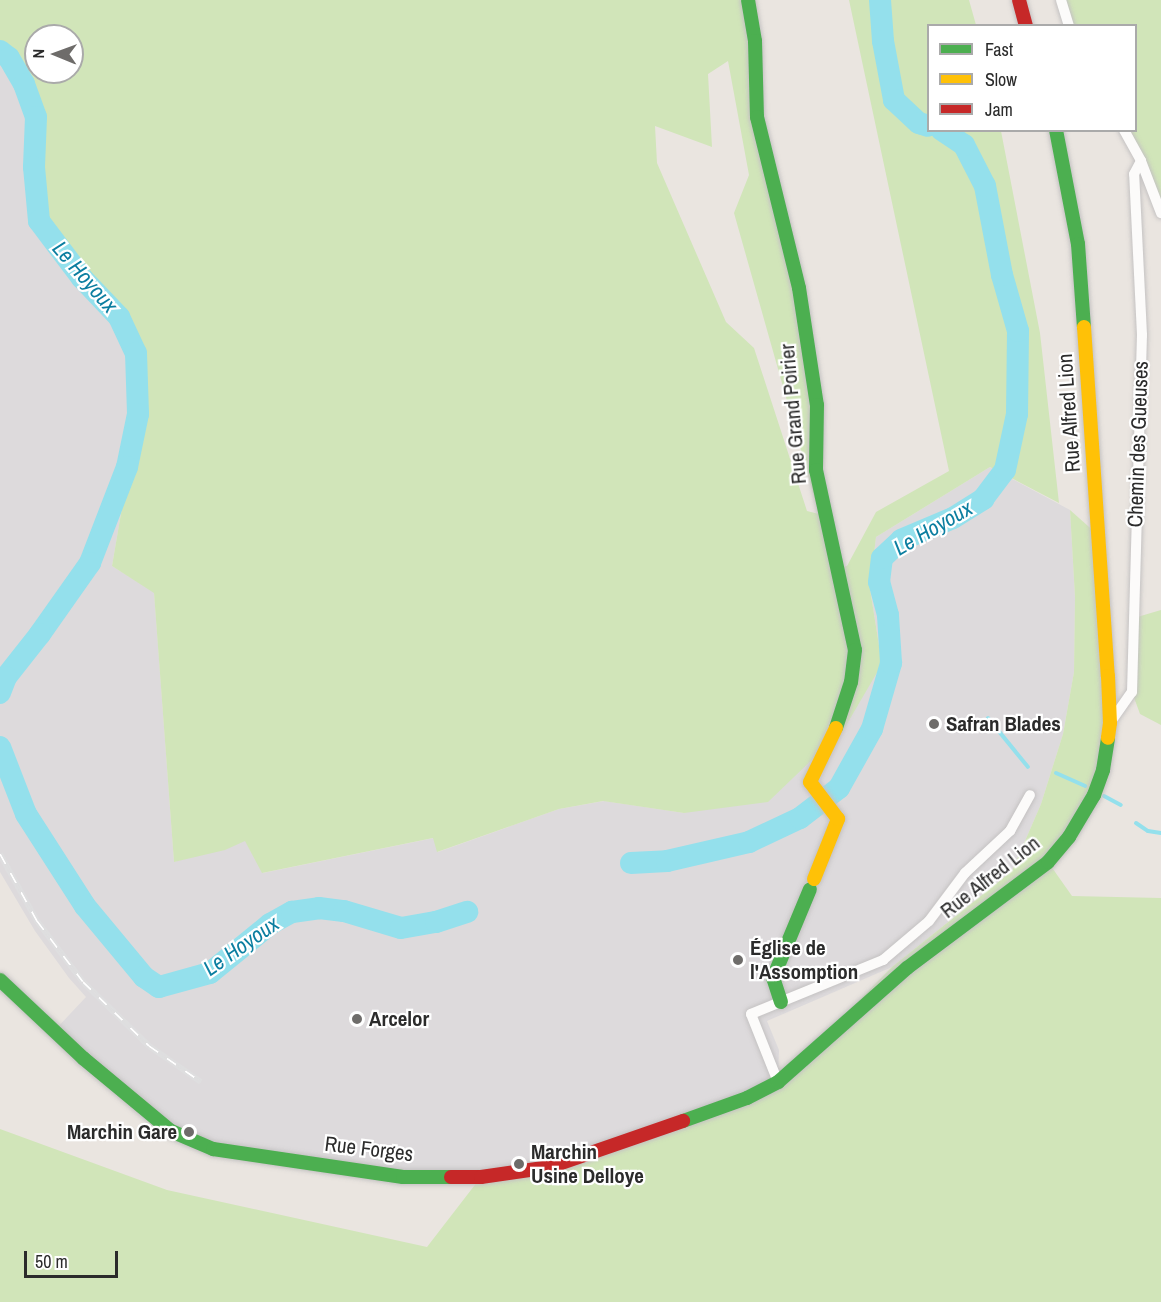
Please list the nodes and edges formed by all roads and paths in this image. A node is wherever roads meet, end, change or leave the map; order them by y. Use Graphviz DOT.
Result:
graph roads {
  1 [pos="748,0"];
  2 [pos="1019,0"];
  3 [pos="1061,0"];
  4 [pos="1025,24"];
  5 [pos="1069,24"];
  6 [pos="1056,132"];
  7 [pos="1125,132"];
  8 [pos="1142,161"];
  9 [pos="1161,213"];
  10 [pos="1110,723"];
  11 [pos="1030,795"];
  12 [pos="0,980"];
  13 [pos="781,1002"];
  14 [pos="778,1082"];
  1 -- 13 [label="main road, Rue Grand Poirier"];
  2 -- 4 [label="main road"];
  3 -- 5 [label="street"];
  6 -- 10 [label="main road, Rue Alfred Lion"];
  7 -- 8 [label="street"];
  8 -- 9 [label="street"];
  8 -- 10 [label="street, Chemin des Gueuses"];
  10 -- 14 [label="main road, Rue Alfred Lion"];
  11 -- 13 [label="street, Rue Alfred Lion"];
  12 -- 14 [label="main road, Rue Forges"];
  13 -- 14 [label="street, Rue Alfred Lion"];
}
